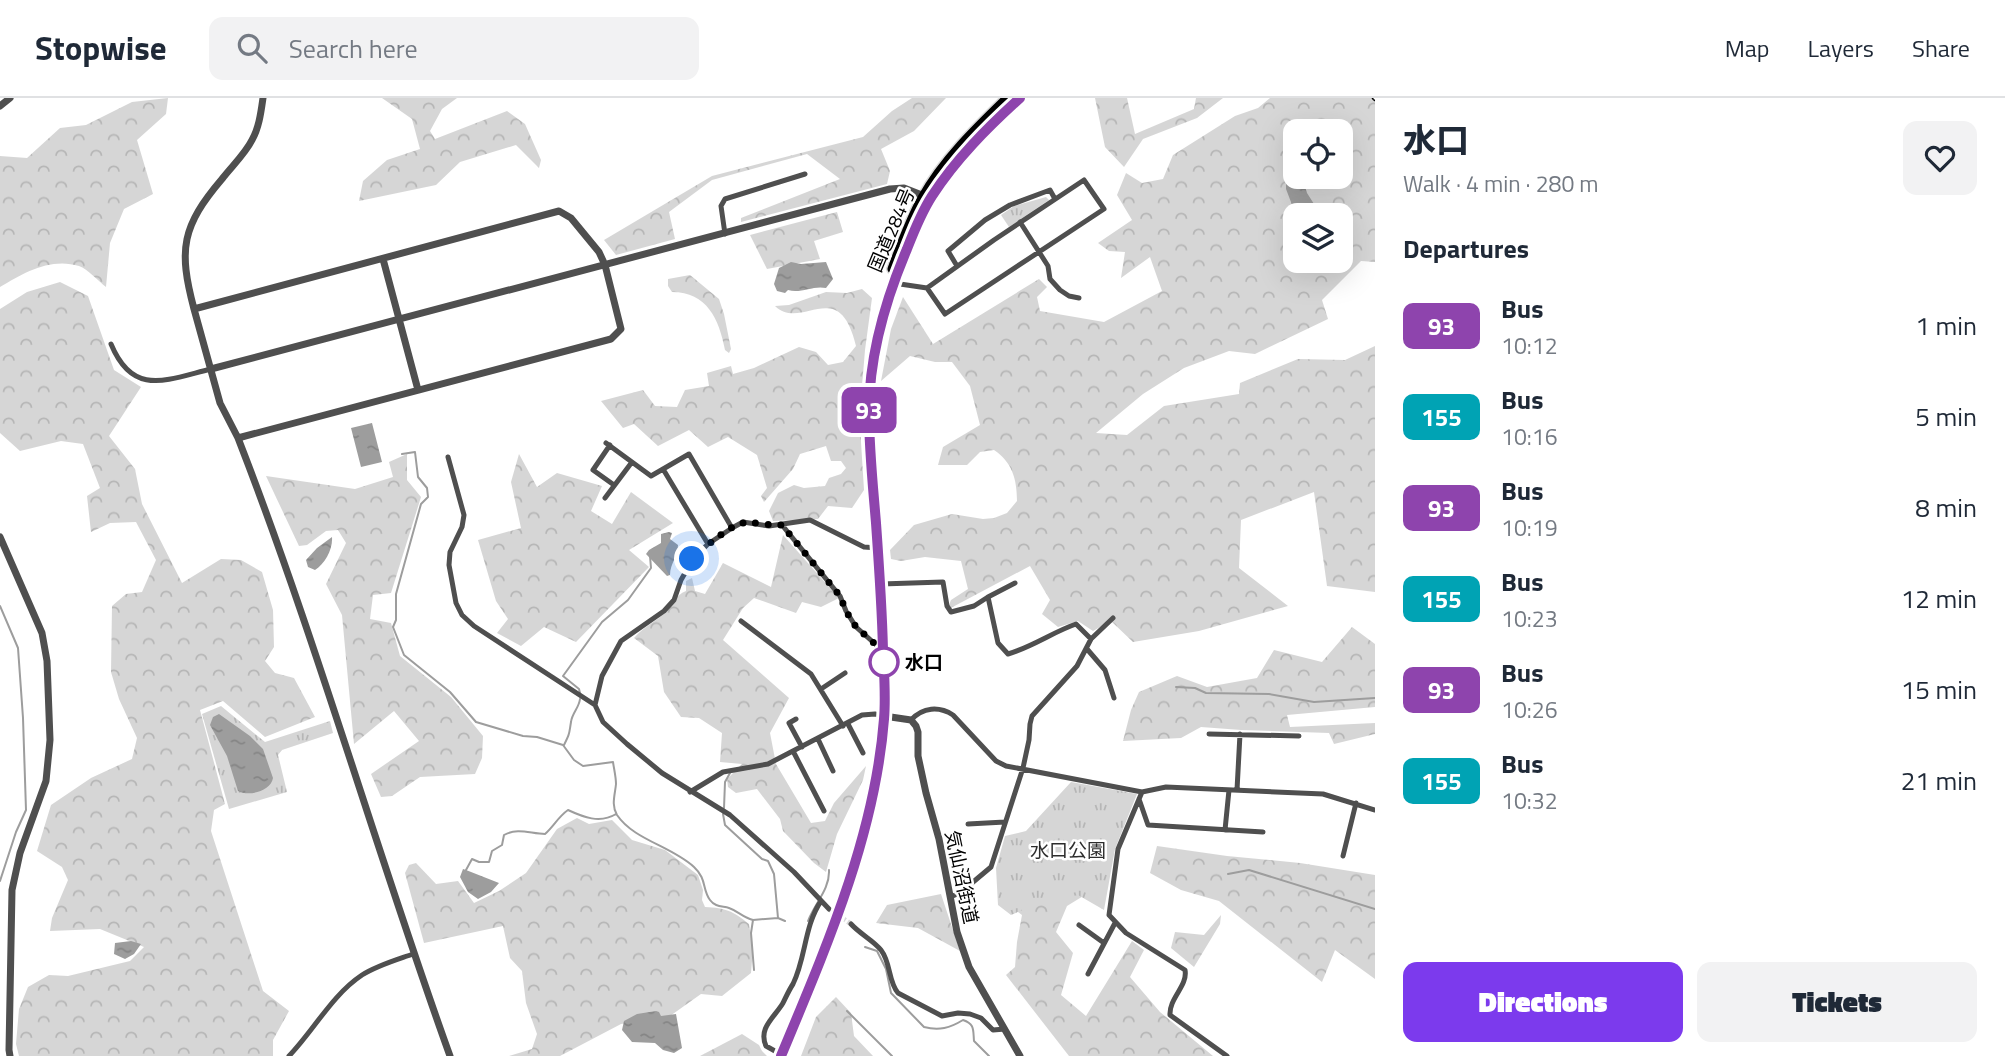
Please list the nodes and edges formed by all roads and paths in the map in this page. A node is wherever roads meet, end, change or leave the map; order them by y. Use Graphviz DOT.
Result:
graph roads {
  1 [pos="10,98"];
  2 [pos="263,98"];
  3 [pos="1007,98"];
  4 [pos="1020,98"];
  5 [pos="0,106"];
  6 [pos="805,174"];
  7 [pos="927,197"];
  8 [pos="1055,198"];
  9 [pos="1020,222"];
  10 [pos="725,234"];
  11 [pos="1039,251"];
  12 [pos="383,259"];
  13 [pos="605,265"];
  14 [pos="957,266"];
  15 [pos="893,280"];
  16 [pos="927,288"];
  17 [pos="1079,298"];
  18 [pos="194,309"];
  19 [pos="398,318"];
  20 [pos="111,344"];
  21 [pos="874,362"];
  22 [pos="211,369"];
  23 [pos="418,390"];
  24 [pos="238,438"];
  25 [pos="448,457"];
  26 [pos="632,462"];
  27 [pos="663,469"];
  28 [pos="614,485"];
  29 [pos="605,498"];
  30 [pos="782,525"];
  31 [pos="732,528"];
  32 [pos="0,537"];
  33 [pos="708,544"];
  34 [pos="878,548"];
  35 [pos="1015,583"];
  36 [pos="881,584"];
  37 [pos="988,597"];
  38 [pos="1113,618"];
  39 [pos="741,621"];
  40 [pos="1091,639"];
  41 [pos="1087,649"];
  42 [pos="883,651"];
  43 [pos="845,673"];
  44 [pos="821,689"];
  45 [pos="1114,698"];
  46 [pos="595,705"];
  47 [pos="884,716"];
  48 [pos="796,719"];
  49 [pos="911,720"];
  50 [pos="846,725"];
  51 [pos="1209,734"];
  52 [pos="1240,734"];
  53 [pos="1299,736"];
  54 [pos="818,739"];
  55 [pos="802,747"];
  56 [pos="793,751"];
  57 [pos="863,753"];
  58 [pos="1023,768"];
  59 [pos="833,771"];
  60 [pos="1228,790"];
  61 [pos="1237,790"];
  62 [pos="690,792"];
  63 [pos="1142,792"];
  64 [pos="1139,799"];
  65 [pos="1356,803"];
  66 [pos="1375,810"];
  67 [pos="824,811"];
  68 [pos="1005,822"];
  69 [pos="968,824"];
  70 [pos="1225,830"];
  71 [pos="1263,832"];
  72 [pos="1343,856"];
  73 [pos="950,897"];
  74 [pos="821,901"];
  75 [pos="829,909"];
  76 [pos="1115,923"];
  77 [pos="851,924"];
  78 [pos="1079,925"];
  79 [pos="1104,943"];
  80 [pos="413,954"];
  81 [pos="1088,974"];
  82 [pos="1004,1029"];
  83 [pos="10,1056"];
  84 [pos="289,1056"];
  85 [pos="450,1056"];
  86 [pos="782,1056"];
  87 [pos="1020,1056"];
  88 [pos="1227,1056"];
  1 -- 5 [label="street"];
  2 -- 18 [label="street"];
  3 -- 7 [label="highway, 国道284号"];
  4 -- 7 [label="highway, 国道284号"];
  6 -- 10 [label="street"];
  7 -- 10 [label="street"];
  7 -- 15 [label="highway, 国道284号"];
  7 -- 21 [label="highway, 国道284号"];
  8 -- 9 [label="street"];
  8 -- 11 [label="street"];
  8 -- 14 [label="street"];
  9 -- 11 [label="street"];
  9 -- 14 [label="street"];
  10 -- 13 [label="street"];
  11 -- 16 [label="street"];
  11 -- 17 [label="street"];
  12 -- 13 [label="street"];
  12 -- 18 [label="street"];
  12 -- 19 [label="street"];
  13 -- 19 [label="street"];
  13 -- 23 [label="street"];
  14 -- 16 [label="street"];
  15 -- 16 [label="street"];
  15 -- 21 [label="highway, 国道284号"];
  18 -- 22 [label="street"];
  19 -- 22 [label="street"];
  19 -- 23 [label="street"];
  20 -- 22 [label="street"];
  21 -- 34 [label="highway, 国道284号"];
  22 -- 24 [label="street"];
  23 -- 24 [label="street"];
  24 -- 80 [label="street"];
  25 -- 46 [label="street"];
  26 -- 27 [label="street"];
  26 -- 28 [label="street"];
  26 -- 28 [label="street"];
  27 -- 31 [label="street"];
  27 -- 33 [label="street"];
  28 -- 29 [label="street"];
  30 -- 31 [label="street"];
  30 -- 34 [label="street"];
  30 -- 42 [label="street"];
  31 -- 33 [label="street"];
  32 -- 83 [label="street"];
  33 -- 46 [label="street"];
  34 -- 36 [label="highway, 国道284号"];
  35 -- 37 [label="street"];
  36 -- 37 [label="street"];
  36 -- 42 [label="highway, 国道284号"];
  37 -- 40 [label="street"];
  38 -- 40 [label="street"];
  39 -- 44 [label="street"];
  40 -- 41 [label="street"];
  41 -- 45 [label="street"];
  41 -- 58 [label="street"];
  42 -- 47 [label="highway, 国道284号"];
  43 -- 44 [label="street"];
  44 -- 50 [label="street"];
  46 -- 62 [label="street"];
  47 -- 49 [label="street"];
  47 -- 50 [label="street"];
  47 -- 86 [label="highway, 国道284号"];
  48 -- 55 [label="street"];
  49 -- 58 [label="street"];
  49 -- 73 [label="street, 気仙沼街道"];
  50 -- 54 [label="street"];
  50 -- 57 [label="street"];
  51 -- 52 [label="street"];
  52 -- 53 [label="street"];
  52 -- 61 [label="street"];
  54 -- 55 [label="street"];
  54 -- 59 [label="street"];
  55 -- 56 [label="street"];
  56 -- 62 [label="street"];
  56 -- 67 [label="street"];
  58 -- 63 [label="street"];
  58 -- 68 [label="street"];
  60 -- 61 [label="street"];
  60 -- 63 [label="street"];
  60 -- 70 [label="street"];
  61 -- 65 [label="street"];
  62 -- 74 [label="street"];
  63 -- 64 [label="street"];
  64 -- 70 [label="street"];
  64 -- 76 [label="street"];
  65 -- 66 [label="street"];
  65 -- 72 [label="street"];
  68 -- 69 [label="street"];
  68 -- 73 [label="street"];
  70 -- 71 [label="street"];
  73 -- 82 [label="street, 気仙沼街道"];
  74 -- 75 [label="street"];
  74 -- 86 [label="street"];
  76 -- 79 [label="street"];
  76 -- 88 [label="street"];
  77 -- 82 [label="street"];
  78 -- 79 [label="street"];
  79 -- 81 [label="street"];
  80 -- 84 [label="street"];
  80 -- 85 [label="street"];
  82 -- 87 [label="street, 気仙沼街道"];
}
